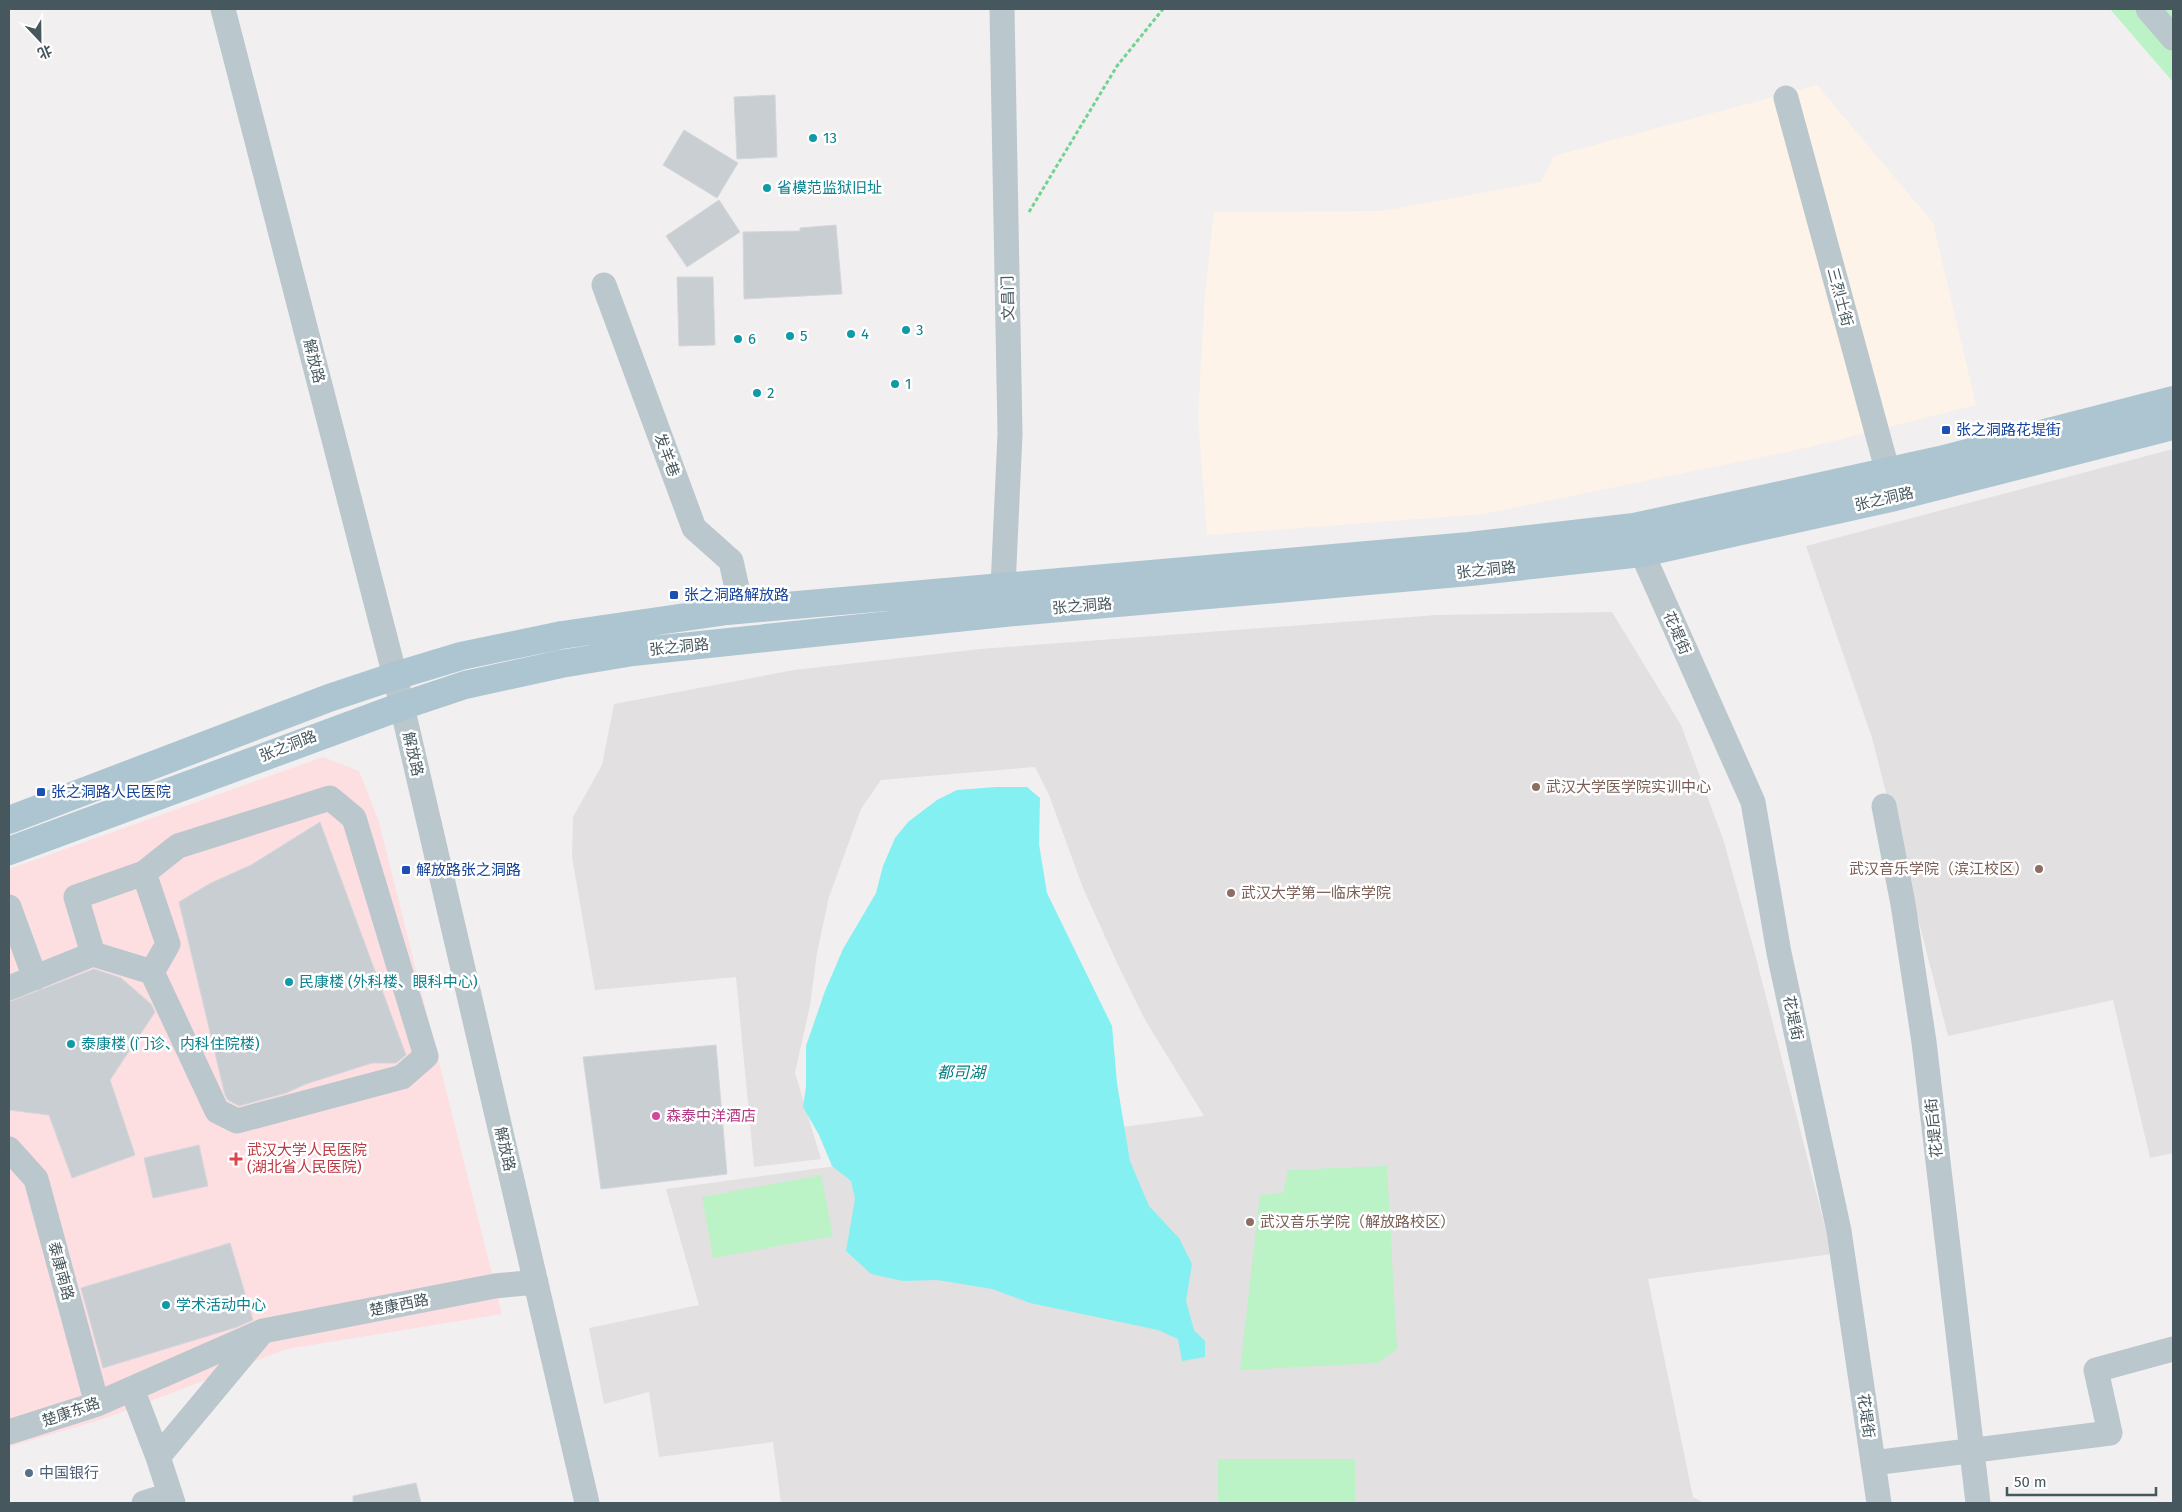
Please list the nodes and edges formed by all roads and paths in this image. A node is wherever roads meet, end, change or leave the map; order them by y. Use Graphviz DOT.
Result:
graph roads {
  1 [pos="223,9"];
  2 [pos="1002,9"];
  3 [pos="1163,9"];
  4 [pos="2148,9"];
  5 [pos="2173,38"];
  6 [pos="1786,98"];
  7 [pos="1027,214"];
  8 [pos="604,285"];
  9 [pos="2173,400"];
  10 [pos="2173,426"];
  11 [pos="1891,484"];
  12 [pos="1642,553"];
  13 [pos="1003,587"];
  14 [pos="727,611"];
  15 [pos="395,676"];
  16 [pos="402,706"];
  17 [pos="1884,806"];
  18 [pos="9,820"];
  19 [pos="9,851"];
  20 [pos="144,873"];
  21 [pos="9,907"];
  22 [pos="94,954"];
  23 [pos="152,972"];
  24 [pos="35,978"];
  25 [pos="9,988"];
  26 [pos="9,1148"];
  27 [pos="536,1282"];
  28 [pos="263,1332"];
  29 [pos="2173,1349"];
  30 [pos="132,1389"];
  31 [pos="97,1404"];
  32 [pos="9,1432"];
  33 [pos="1973,1452"];
  34 [pos="158,1457"];
  35 [pos="1873,1463"];
  36 [pos="171,1499"];
  37 [pos="144,1503"];
  38 [pos="587,1503"];
  39 [pos="1879,1503"];
  40 [pos="1978,1503"];
  1 -- 15 [label="street, 解放路"];
  2 -- 13 [label="street, 文昌门"];
  3 -- 7 [label="path"];
  4 -- 5 [label="street"];
  6 -- 11 [label="street, 三烈士街"];
  8 -- 14 [label="street, 发羊巷"];
  9 -- 11 [label="main road, 张之洞路"];
  10 -- 11 [label="main road, 张之洞路"];
  11 -- 12 [label="main road, 张之洞路"];
  11 -- 13 [label="main road, 张之洞路"];
  12 -- 16 [label="main road, 张之洞路"];
  12 -- 35 [label="street, 花堤街"];
  13 -- 14 [label="main road, 张之洞路"];
  14 -- 15 [label="main road, 张之洞路"];
  15 -- 16 [label="street, 解放路"];
  15 -- 18 [label="main road, 张之洞路"];
  16 -- 19 [label="main road, 张之洞路"];
  16 -- 27 [label="street, 解放路"];
  17 -- 33 [label="street, 花堤后街"];
  20 -- 22 [label="street"];
  20 -- 23 [label="street"];
  20 -- 23 [label="street"];
  21 -- 24 [label="street"];
  22 -- 23 [label="street"];
  22 -- 24 [label="street"];
  24 -- 25 [label="street"];
  26 -- 31 [label="street, 泰康南路"];
  27 -- 28 [label="street, 楚康西路"];
  27 -- 38 [label="street, 解放路"];
  28 -- 30 [label="street, 楚康西路"];
  28 -- 34 [label="street"];
  29 -- 33 [label="street"];
  30 -- 31 [label="street, 楚康东路"];
  30 -- 34 [label="street"];
  31 -- 32 [label="street, 楚康东路"];
  33 -- 35 [label="street"];
  33 -- 40 [label="street, 花堤后街"];
  34 -- 36 [label="street"];
  35 -- 39 [label="street, 花堤街"];
  36 -- 37 [label="street"];
}
